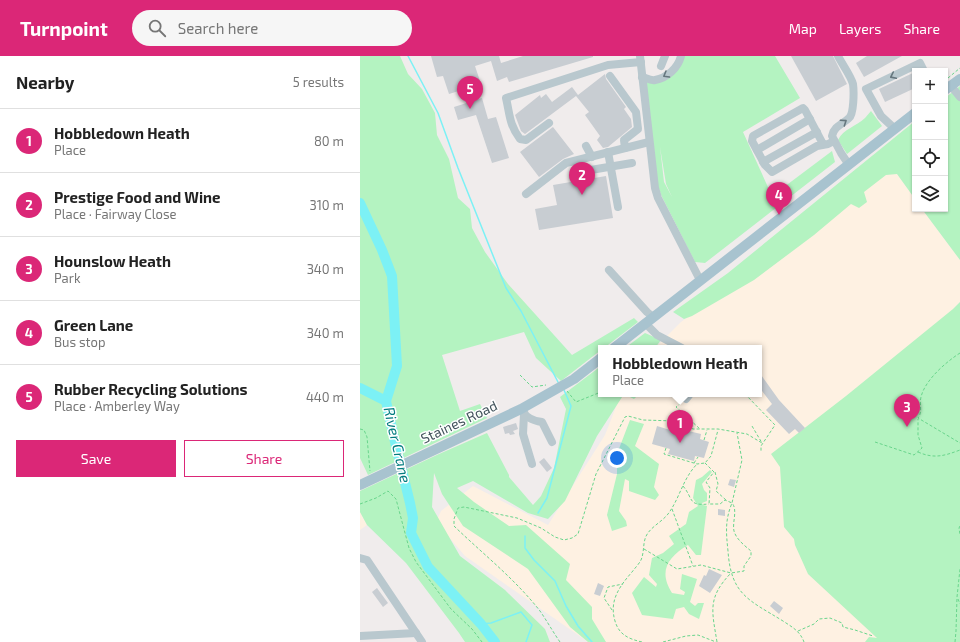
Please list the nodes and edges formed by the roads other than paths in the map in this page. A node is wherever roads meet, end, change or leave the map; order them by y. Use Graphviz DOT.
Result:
graph roads {
  1 [pos="665,56"];
  2 [pos="681,56"];
  3 [pos="839,56"];
  4 [pos="640,59"];
  5 [pos="661,66"];
  6 [pos="922,68"];
  7 [pos="610,76"];
  8 [pos="642,77"];
  9 [pos="960,79"];
  10 [pos="948,85"];
  11 [pos="948,87"];
  12 [pos="960,97"];
  13 [pos="912,116"];
  14 [pos="810,119"];
  15 [pos="549,123"];
  16 [pos="894,129"];
  17 [pos="817,132"];
  18 [pos="834,141"];
  19 [pos="649,142"];
  20 [pos="823,144"];
  21 [pos="586,146"];
  22 [pos="625,148"];
  23 [pos="757,150"];
  24 [pos="608,152"];
  25 [pos="592,157"];
  26 [pos="764,162"];
  27 [pos="632,163"];
  28 [pos="850,165"];
  29 [pos="611,167"];
  30 [pos="579,172"];
  31 [pos="526,194"];
  32 [pos="618,207"];
  33 [pos="609,270"];
  34 [pos="700,280"];
  35 [pos="649,320"];
  36 [pos="618,345"];
  37 [pos="676,345"];
  38 [pos="598,360"];
  39 [pos="523,411"];
  40 [pos="552,442"];
  41 [pos="532,464"];
  42 [pos="360,485"];
  43 [pos="363,559"];
  44 [pos="416,633"];
  45 [pos="360,636"];
  46 [pos="422,642"];
  1 -- 5 [label="street"];
  2 -- 8 [label="street, one-way"];
  18 -- 3 [label="street, one-way"];
  4 -- 8 [label="street"];
  4 -- 15 [label="street"];
  6 -- 16 [label="street, one-way"];
  7 -- 22 [label="street"];
  8 -- 19 [label="street"];
  9 -- 10 [label="main road"];
  11 -- 12 [label="street"];
  13 -- 16 [label="main road"];
  14 -- 17 [label="street"];
  14 -- 23 [label="street"];
  14 -- 23 [label="street"];
  16 -- 28 [label="main road"];
  17 -- 20 [label="street"];
  17 -- 26 [label="street"];
  18 -- 20 [label="street"];
  18 -- 28 [label="street"];
  19 -- 22 [label="street"];
  19 -- 34 [label="street"];
  20 -- 26 [label="street"];
  21 -- 25 [label="street"];
  22 -- 24 [label="street"];
  23 -- 26 [label="street"];
  24 -- 25 [label="street"];
  24 -- 29 [label="street"];
  25 -- 31 [label="street"];
  27 -- 29 [label="street"];
  28 -- 34 [label="main road"];
  29 -- 30 [label="street"];
  29 -- 32 [label="street"];
  33 -- 35 [label="street"];
  34 -- 35 [label="main road"];
  35 -- 36 [label="main road"];
  35 -- 37 [label="street"];
  38 -- 39 [label="main road, Staines Road"];
  39 -- 40 [label="street"];
  39 -- 41 [label="street"];
  39 -- 42 [label="main road, Staines Road"];
  43 -- 44 [label="street"];
  44 -- 45 [label="street"];
  44 -- 46 [label="street"];
}
